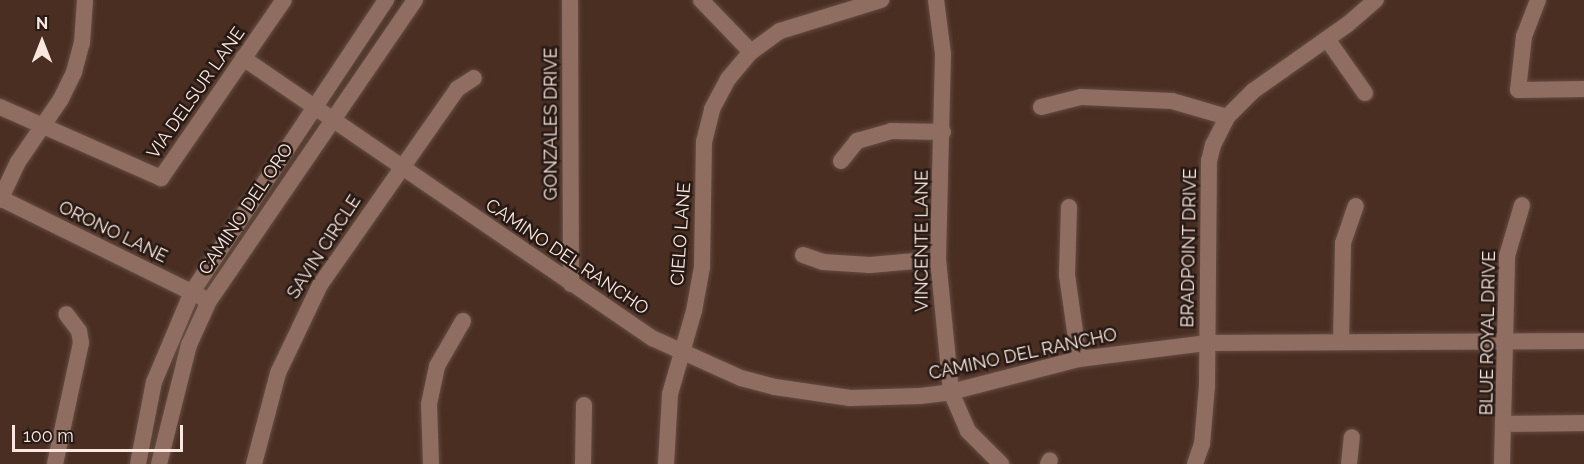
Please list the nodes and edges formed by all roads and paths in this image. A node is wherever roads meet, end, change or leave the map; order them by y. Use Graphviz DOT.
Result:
graph roads {
  1 [pos="85,0"];
  2 [pos="284,0"];
  3 [pos="386,0"];
  4 [pos="415,0"];
  5 [pos="570,0"];
  6 [pos="701,0"];
  7 [pos="880,0"];
  8 [pos="936,0"];
  9 [pos="1376,0"];
  10 [pos="1538,0"];
  11 [pos="856,3"];
  12 [pos="1327,39"];
  13 [pos="751,52"];
  14 [pos="243,58"];
  15 [pos="474,78"];
  16 [pos="1584,89"];
  17 [pos="1365,93"];
  18 [pos="0,107"];
  19 [pos="314,107"];
  20 [pos="1041,107"];
  21 [pos="1227,117"];
  22 [pos="331,119"];
  23 [pos="43,126"];
  24 [pos="943,132"];
  25 [pos="841,162"];
  26 [pos="400,167"];
  27 [pos="0,199"];
  28 [pos="1522,205"];
  29 [pos="1356,206"];
  30 [pos="1069,207"];
  31 [pos="803,255"];
  32 [pos="938,259"];
  33 [pos="571,284"];
  34 [pos="192,292"];
  35 [pos="209,301"];
  36 [pos="66,314"];
  37 [pos="463,321"];
  38 [pos="1584,341"];
  39 [pos="1341,342"];
  40 [pos="1506,342"];
  41 [pos="1208,343"];
  42 [pos="682,354"];
  43 [pos="1079,359"];
  44 [pos="951,392"];
  45 [pos="584,405"];
  46 [pos="1584,423"];
  47 [pos="1506,424"];
  48 [pos="1352,437"];
  49 [pos="55,464"];
  50 [pos="138,464"];
  51 [pos="159,464"];
  52 [pos="254,464"];
  53 [pos="431,464"];
  54 [pos="583,464"];
  55 [pos="666,464"];
  56 [pos="1001,464"];
  57 [pos="1195,464"];
  58 [pos="1349,464"];
  59 [pos="1502,464"];
  1 -- 23 [label="street"];
  2 -- 14 [label="street, VIA DELSUR LANE"];
  3 -- 19 [label="street, CAMINO DEL ORO"];
  4 -- 22 [label="street, CAMINO DEL ORO"];
  5 -- 33 [label="street, GONZALES DRIVE"];
  6 -- 13 [label="street"];
  7 -- 11 [label="street, CIELO LANE"];
  8 -- 24 [label="street, VINCENTE LANE"];
  9 -- 12 [label="street, BRADPOINT DRIVE"];
  10 -- 16 [label="street"];
  11 -- 13 [label="street, CIELO LANE"];
  12 -- 17 [label="street"];
  12 -- 21 [label="street, BRADPOINT DRIVE"];
  13 -- 42 [label="street, CIELO LANE"];
  14 -- 19 [label="street, CAMINO DEL RANCHO"];
  14 -- 23 [label="street, VIA DELSUR LANE"];
  15 -- 26 [label="street, SAVIN CIRCLE"];
  18 -- 23 [label="street"];
  19 -- 22 [label="street, CAMINO DEL RANCHO"];
  19 -- 34 [label="street, CAMINO DEL ORO"];
  20 -- 21 [label="street"];
  21 -- 41 [label="street, BRADPOINT DRIVE"];
  22 -- 26 [label="street, CAMINO DEL RANCHO"];
  22 -- 35 [label="street, CAMINO DEL ORO"];
  23 -- 27 [label="street"];
  24 -- 25 [label="street"];
  24 -- 32 [label="street, VINCENTE LANE"];
  26 -- 33 [label="street, CAMINO DEL RANCHO"];
  26 -- 52 [label="street, SAVIN CIRCLE"];
  27 -- 34 [label="street, ORONO LANE"];
  28 -- 40 [label="street, BLUE ROYAL DRIVE"];
  29 -- 39 [label="street"];
  30 -- 43 [label="street"];
  31 -- 32 [label="street"];
  32 -- 44 [label="street, VINCENTE LANE"];
  33 -- 42 [label="street, CAMINO DEL RANCHO"];
  34 -- 35 [label="street, ORONO LANE"];
  34 -- 50 [label="street, CAMINO DEL ORO"];
  35 -- 51 [label="street, CAMINO DEL ORO"];
  36 -- 49 [label="street"];
  37 -- 53 [label="street"];
  38 -- 40 [label="street, CAMINO DEL RANCHO"];
  39 -- 40 [label="street, CAMINO DEL RANCHO"];
  39 -- 41 [label="street, CAMINO DEL RANCHO"];
  40 -- 47 [label="street, BLUE ROYAL DRIVE"];
  41 -- 43 [label="street, CAMINO DEL RANCHO"];
  41 -- 57 [label="street, BRADPOINT DRIVE"];
  42 -- 44 [label="street, CAMINO DEL RANCHO"];
  42 -- 55 [label="street, CIELO LANE"];
  43 -- 44 [label="street, CAMINO DEL RANCHO"];
  44 -- 56 [label="street, VINCENTE LANE"];
  45 -- 54 [label="street"];
  46 -- 47 [label="street"];
  47 -- 59 [label="street, BLUE ROYAL DRIVE"];
  48 -- 58 [label="street"];
}
